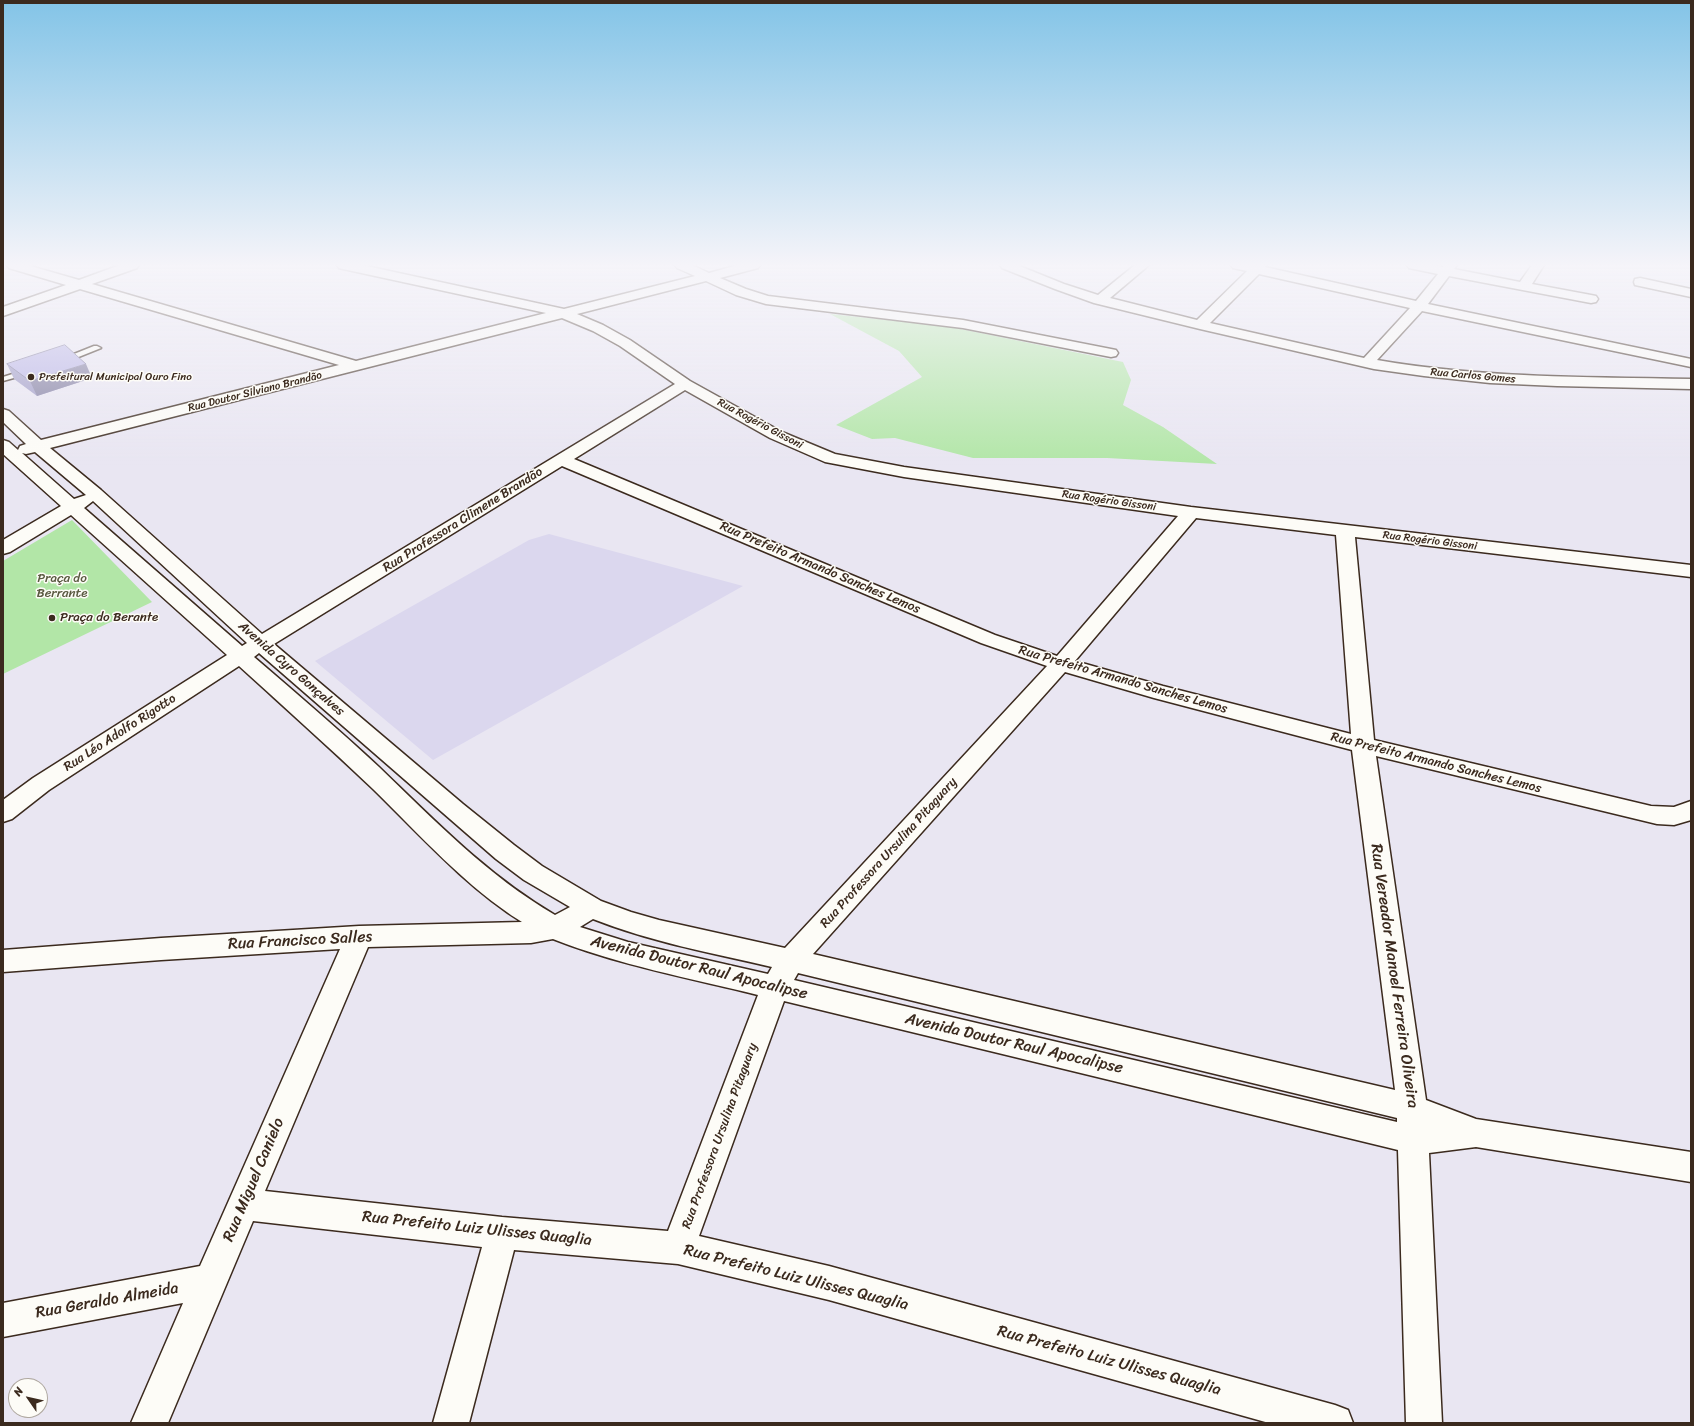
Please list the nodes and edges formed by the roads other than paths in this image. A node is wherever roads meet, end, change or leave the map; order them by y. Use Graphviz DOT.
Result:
graph roads {
  1 [pos="238,332"];
  2 [pos="494,332"];
  3 [pos="604,332"];
  4 [pos="1002,332"];
  5 [pos="1230,332"];
  6 [pos="1396,332"];
  7 [pos="1541,332"];
  8 [pos="97,348"];
  9 [pos="1111,353"];
  10 [pos="54,362"];
  11 [pos="1368,362"];
  12 [pos="1691,363"];
  13 [pos="358,366"];
  14 [pos="32,370"];
  15 [pos="3,379"];
  16 [pos="686,384"];
  17 [pos="1691,384"];
  18 [pos="3,414"];
  19 [pos="37,445"];
  20 [pos="6,452"];
  21 [pos="561,460"];
  22 [pos="96,494"];
  23 [pos="73,507"];
  24 [pos="1191,512"];
  25 [pos="1345,531"];
  26 [pos="3,548"];
  27 [pos="1691,571"];
  28 [pos="261,644"];
  29 [pos="240,656"];
  30 [pos="1061,664"];
  31 [pos="1363,745"];
  32 [pos="381,747"];
  33 [pos="357,760"];
  34 [pos="1688,812"];
  35 [pos="3,813"];
  36 [pos="592,908"];
  37 [pos="554,928"];
  38 [pos="359,937"];
  39 [pos="791,960"];
  40 [pos="3,961"];
  41 [pos="776,987"];
  42 [pos="1051,1022"];
  43 [pos="1046,1052"];
  44 [pos="1412,1108"];
  45 [pos="1476,1133"];
  46 [pos="1414,1140"];
  47 [pos="1691,1167"];
  48 [pos="244,1204"];
  49 [pos="502,1233"];
  50 [pos="678,1248"];
  51 [pos="211,1281"];
  52 [pos="3,1320"];
  53 [pos="149,1423"];
  54 [pos="450,1423"];
  55 [pos="1335,1423"];
  56 [pos="1424,1423"];
  1 -- 13 [label="street"];
  2 -- 13 [label="street, Rua Doutor Silviano Brandão"];
  3 -- 16 [label="street, Rua Rogério Gissoni"];
  4 -- 9 [label="street"];
  5 -- 11 [label="street, Rua Carlos Gomes"];
  6 -- 11 [label="street"];
  7 -- 12 [label="street"];
  8 -- 10 [label="lane"];
  11 -- 17 [label="street, Rua Carlos Gomes"];
  13 -- 19 [label="street, Rua Doutor Silviano Brandão"];
  14 -- 15 [label="lane"];
  16 -- 21 [label="street, Rua Professora Climene Brandão"];
  16 -- 24 [label="street, Rua Rogério Gissoni"];
  18 -- 19 [label="street, Avenida Cyro Gonçalves"];
  19 -- 20 [label="street, Rua Doutor Silviano Brandão"];
  19 -- 22 [label="street, Avenida Cyro Gonçalves"];
  20 -- 23 [label="street, Avenida Cyro Gonçalves"];
  21 -- 28 [label="street, Rua Professora Climene Brandão"];
  21 -- 30 [label="street, Rua Prefeito Armando Sanches Lemos"];
  22 -- 23 [label="street"];
  22 -- 28 [label="street, Avenida Cyro Gonçalves"];
  23 -- 26 [label="street"];
  23 -- 29 [label="street, Avenida Cyro Gonçalves"];
  24 -- 25 [label="street, Rua Rogério Gissoni"];
  24 -- 30 [label="street, Rua Professora Ursulina Pitaguary"];
  25 -- 27 [label="street, Rua Rogério Gissoni"];
  25 -- 31 [label="street, Rua Vereador Manoel Ferreira Oliveira"];
  28 -- 29 [label="street, Rua Professora Climene Brandão"];
  28 -- 32 [label="street, Avenida Cyro Gonçalves"];
  29 -- 33 [label="street, Avenida Cyro Gonçalves"];
  29 -- 35 [label="street, Rua Léo Adolfo Rigotto"];
  30 -- 31 [label="street, Rua Prefeito Armando Sanches Lemos"];
  30 -- 39 [label="street, Rua Professora Ursulina Pitaguary"];
  31 -- 34 [label="street, Rua Prefeito Armando Sanches Lemos"];
  31 -- 44 [label="street, Rua Vereador Manoel Ferreira Oliveira"];
  32 -- 33 [label="street"];
  32 -- 36 [label="street, Avenida Cyro Gonçalves"];
  33 -- 37 [label="street, Avenida Cyro Gonçalves"];
  36 -- 37 [label="street, Rua Francisco Salles"];
  36 -- 39 [label="street, Avenida Doutor Raul Apocalipse"];
  37 -- 38 [label="street, Rua Francisco Salles"];
  37 -- 41 [label="street, Avenida Doutor Raul Apocalipse"];
  38 -- 40 [label="street, Rua Francisco Salles"];
  38 -- 48 [label="street, Rua Miguel Canielo"];
  39 -- 41 [label="street, Rua Professora Ursulina Pitaguary"];
  39 -- 42 [label="street, Avenida Doutor Raul Apocalipse"];
  41 -- 43 [label="street, Avenida Doutor Raul Apocalipse"];
  41 -- 50 [label="street, Rua Professora Ursulina Pitaguary"];
  42 -- 43 [label="street"];
  42 -- 44 [label="street, Avenida Doutor Raul Apocalipse"];
  43 -- 46 [label="street, Avenida Doutor Raul Apocalipse"];
  44 -- 45 [label="street, Avenida Doutor Raul Apocalipse"];
  44 -- 46 [label="street, Rua Vereador Manoel Ferreira Oliveira"];
  45 -- 46 [label="street, Avenida Doutor Raul Apocalipse"];
  45 -- 47 [label="street, Avenida Doutor Raul Apocalipse"];
  46 -- 56 [label="street, Rua Vereador Manoel Ferreira Oliveira"];
  48 -- 49 [label="street, Rua Prefeito Luiz Ulisses Quaglia"];
  48 -- 51 [label="street, Rua Miguel Canielo"];
  49 -- 50 [label="street, Rua Prefeito Luiz Ulisses Quaglia"];
  49 -- 54 [label="street"];
  50 -- 55 [label="street, Rua Prefeito Luiz Ulisses Quaglia"];
  51 -- 52 [label="street, Rua Geraldo Almeida"];
  51 -- 53 [label="street, Rua Miguel Canielo"];
}
